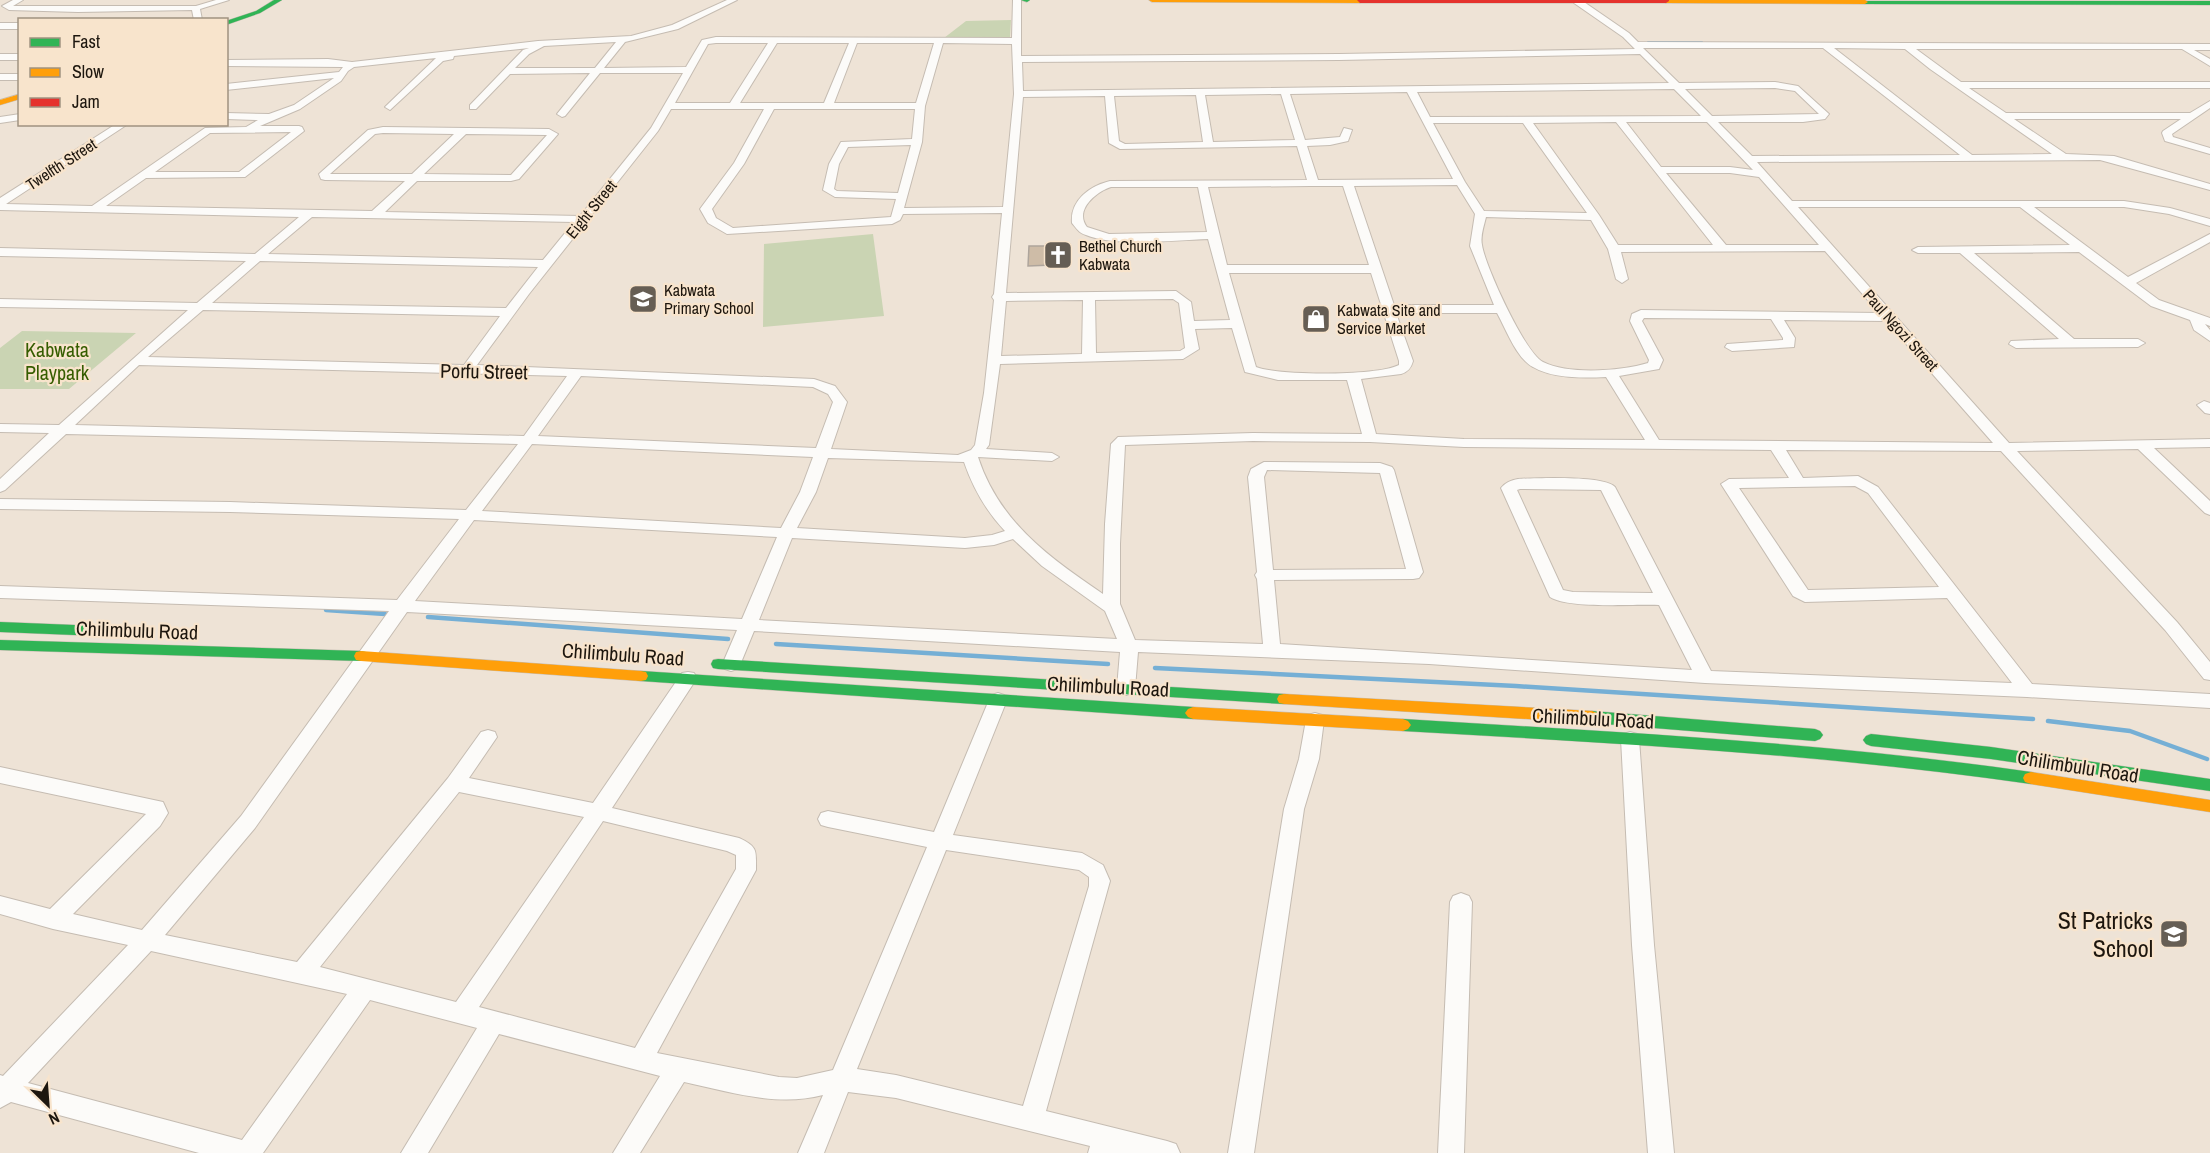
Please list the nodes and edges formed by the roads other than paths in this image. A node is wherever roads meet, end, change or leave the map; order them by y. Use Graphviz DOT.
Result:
graph roads {
  1 [pos="19,0"];
  2 [pos="225,0"];
  3 [pos="293,0"];
  4 [pos="733,0"];
  5 [pos="1017,0"];
  6 [pos="1152,0"];
  7 [pos="1205,0"];
  8 [pos="1337,0"];
  9 [pos="1576,1"];
  10 [pos="1803,1"];
  11 [pos="1937,1"];
  12 [pos="2040,1"];
  13 [pos="2153,1"];
  14 [pos="274,2"];
  15 [pos="2210,3"];
  16 [pos="196,8"];
  17 [pos="68,9"];
  18 [pos="87,18"];
  19 [pos="198,18"];
  20 [pos="228,22"];
  21 [pos="0,26"];
  22 [pos="18,26"];
  23 [pos="622,40"];
  24 [pos="774,40"];
  25 [pos="854,40"];
  26 [pos="939,41"];
  27 [pos="1016,41"];
  28 [pos="573,42"];
  29 [pos="1824,45"];
  30 [pos="1906,45"];
  31 [pos="535,47"];
  32 [pos="2183,47"];
  33 [pos="2210,47"];
  34 [pos="1640,48"];
  35 [pos="0,57"];
  36 [pos="18,57"];
  37 [pos="1017,59"];
  38 [pos="228,63"];
  39 [pos="2210,63"];
  40 [pos="352,65"];
  41 [pos="600,70"];
  42 [pos="688,70"];
  43 [pos="509,71"];
  44 [pos="342,74"];
  45 [pos="0,77"];
  46 [pos="18,77"];
  47 [pos="1960,85"];
  48 [pos="2210,85"];
  49 [pos="1676,86"];
  50 [pos="228,87"];
  51 [pos="1411,90"];
  52 [pos="1285,91"];
  53 [pos="1110,92"];
  54 [pos="1200,92"];
  55 [pos="1019,94"];
  56 [pos="2210,104"];
  57 [pos="734,105"];
  58 [pos="771,105"];
  59 [pos="390,106"];
  60 [pos="669,106"];
  61 [pos="828,106"];
  62 [pos="920,106"];
  63 [pos="473,107"];
  64 [pos="562,114"];
  65 [pos="228,116"];
  66 [pos="2004,116"];
  67 [pos="2193,116"];
  68 [pos="18,117"];
  69 [pos="270,117"];
  70 [pos="2105,117"];
  71 [pos="2161,117"];
  72 [pos="1525,119"];
  73 [pos="1618,119"];
  74 [pos="1710,119"];
  75 [pos="0,120"];
  76 [pos="1426,120"];
  77 [pos="120,126"];
  78 [pos="250,128"];
  79 [pos="2152,128"];
  80 [pos="1347,130"];
  81 [pos="464,131"];
  82 [pos="2167,133"];
  83 [pos="917,142"];
  84 [pos="1301,143"];
  85 [pos="1209,145"];
  86 [pos="2210,151"];
  87 [pos="2064,157"];
  88 [pos="1969,158"];
  89 [pos="1749,159"];
  90 [pos="1659,170"];
  91 [pos="1762,174"];
  92 [pos="144,175"];
  93 [pos="413,177"];
  94 [pos="1460,183"];
  95 [pos="1314,184"];
  96 [pos="1348,184"];
  97 [pos="1203,186"];
  98 [pos="2210,187"];
  99 [pos="901,196"];
  100 [pos="1788,204"];
  101 [pos="2023,204"];
  102 [pos="0,205"];
  103 [pos="93,210"];
  104 [pos="1007,210"];
  105 [pos="898,211"];
  106 [pos="310,213"];
  107 [pos="376,214"];
  108 [pos="1481,214"];
  109 [pos="1595,217"];
  110 [pos="582,219"];
  111 [pos="2210,223"];
  112 [pos="1213,235"];
  113 [pos="2210,237"];
  114 [pos="1722,248"];
  115 [pos="1827,248"];
  116 [pos="1960,248"];
  117 [pos="2081,248"];
  118 [pos="1614,249"];
  119 [pos="1918,250"];
  120 [pos="0,252"];
  121 [pos="260,257"];
  122 [pos="547,264"];
  123 [pos="1223,269"];
  124 [pos="1376,269"];
  125 [pos="1622,279"];
  126 [pos="2127,283"];
  127 [pos="1089,295"];
  128 [pos="998,297"];
  129 [pos="0,303"];
  130 [pos="200,308"];
  131 [pos="1389,309"];
  132 [pos="1501,309"];
  133 [pos="510,312"];
  134 [pos="1774,314"];
  135 [pos="1890,317"];
  136 [pos="2196,318"];
  137 [pos="2210,322"];
  138 [pos="1238,324"];
  139 [pos="1189,325"];
  140 [pos="2210,337"];
  141 [pos="2071,343"];
  142 [pos="2138,343"];
  143 [pos="2016,344"];
  144 [pos="1732,347"];
  145 [pos="1089,357"];
  146 [pos="994,360"];
  147 [pos="136,361"];
  148 [pos="467,370"];
  149 [pos="577,372"];
  150 [pos="1610,372"];
  151 [pos="1353,376"];
  152 [pos="0,428"];
  153 [pos="62,429"];
  154 [pos="1303,437"];
  155 [pos="1370,438"];
  156 [pos="529,440"];
  157 [pos="2140,443"];
  158 [pos="2210,443"];
  159 [pos="1655,445"];
  160 [pos="1776,446"];
  161 [pos="2005,447"];
  162 [pos="822,454"];
  163 [pos="973,455"];
  164 [pos="1052,457"];
  165 [pos="1306,465"];
  166 [pos="1798,481"];
  167 [pos="0,487"];
  168 [pos="0,504"];
  169 [pos="2210,510"];
  170 [pos="470,515"];
  171 [pos="787,532"];
  172 [pos="1016,532"];
  173 [pos="1263,575"];
  174 [pos="0,592"];
  175 [pos="1953,592"];
  176 [pos="1664,599"];
  177 [pos="402,606"];
  178 [pos="1112,608"];
  179 [pos="748,624"];
  180 [pos="0,627"];
  181 [pos="142,633"];
  182 [pos="0,645"];
  183 [pos="373,646"];
  184 [pos="1128,646"];
  185 [pos="1272,650"];
  186 [pos="707,664"];
  187 [pos="731,665"];
  188 [pos="2210,674"];
  189 [pos="1705,677"];
  190 [pos="688,678"];
  191 [pos="1126,688"];
  192 [pos="2027,690"];
  193 [pos="998,700"];
  194 [pos="2210,701"];
  195 [pos="1315,720"];
  196 [pos="1834,736"];
  197 [pos="488,737"];
  198 [pos="1857,738"];
  199 [pos="1630,739"];
  200 [pos="0,776"];
  201 [pos="455,783"];
  202 [pos="2210,785"];
  203 [pos="2210,806"];
  204 [pos="597,812"];
  205 [pos="828,819"];
  206 [pos="939,841"];
  207 [pos="1461,902"];
  208 [pos="0,905"];
  209 [pos="53,920"];
  210 [pos="148,939"];
  211 [pos="302,973"];
  212 [pos="365,988"];
  213 [pos="461,1014"];
  214 [pos="493,1023"];
  215 [pos="641,1060"];
  216 [pos="679,1068"];
  217 [pos="843,1080"];
  218 [pos="2,1091"];
  219 [pos="1031,1120"];
  220 [pos="1103,1144"];
  221 [pos="186,1146"];
  222 [pos="247,1153"];
  223 [pos="414,1153"];
  224 [pos="626,1153"];
  225 [pos="811,1153"];
  226 [pos="1167,1153"];
  227 [pos="1241,1153"];
  228 [pos="1452,1153"];
  229 [pos="1661,1153"];
  1 -- 17 [label="street"];
  2 -- 16 [label="street"];
  3 -- 14 [label="main road"];
  4 -- 23 [label="street"];
  5 -- 27 [label="street"];
  6 -- 7 [label="main road"];
  7 -- 8 [label="main road"];
  8 -- 9 [label="main road"];
  9 -- 10 [label="main road"];
  9 -- 34 [label="street, Paul Ngozi Street"];
  10 -- 11 [label="main road"];
  11 -- 12 [label="main road"];
  12 -- 13 [label="main road"];
  13 -- 15 [label="main road"];
  14 -- 20 [label="main road"];
  16 -- 17 [label="street"];
  16 -- 19 [label="street"];
  17 -- 18 [label="street"];
  21 -- 22 [label="street"];
  23 -- 28 [label="street"];
  23 -- 41 [label="street"];
  24 -- 25 [label="street"];
  24 -- 42 [label="street, Eight Street"];
  24 -- 57 [label="street"];
  25 -- 26 [label="street"];
  25 -- 61 [label="street"];
  26 -- 27 [label="street"];
  26 -- 62 [label="street"];
  27 -- 37 [label="street"];
  28 -- 31 [label="street"];
  28 -- 40 [label="street"];
  29 -- 30 [label="street"];
  29 -- 34 [label="street"];
  29 -- 88 [label="street"];
  30 -- 32 [label="street"];
  30 -- 47 [label="street"];
  31 -- 43 [label="street"];
  31 -- 59 [label="street"];
  32 -- 33 [label="street"];
  32 -- 39 [label="street"];
  34 -- 37 [label="street"];
  34 -- 49 [label="street, Paul Ngozi Street"];
  35 -- 36 [label="street"];
  37 -- 55 [label="street"];
  38 -- 40 [label="street"];
  40 -- 44 [label="street"];
  41 -- 42 [label="street"];
  41 -- 43 [label="street"];
  41 -- 64 [label="street"];
  42 -- 60 [label="street, Eight Street"];
  43 -- 63 [label="street"];
  44 -- 50 [label="street"];
  44 -- 69 [label="street"];
  45 -- 46 [label="street"];
  47 -- 48 [label="street"];
  47 -- 66 [label="street"];
  49 -- 51 [label="street"];
  49 -- 74 [label="street, Paul Ngozi Street"];
  49 -- 74 [label="street"];
  51 -- 52 [label="street"];
  51 -- 76 [label="street"];
  52 -- 54 [label="street"];
  52 -- 84 [label="street"];
  53 -- 54 [label="street"];
  53 -- 55 [label="street"];
  53 -- 85 [label="street"];
  54 -- 85 [label="street"];
  55 -- 104 [label="street"];
  56 -- 67 [label="street"];
  57 -- 58 [label="street"];
  57 -- 60 [label="street"];
  58 -- 61 [label="street"];
  58 -- 105 [label="street"];
  60 -- 110 [label="street, Eight Street"];
  61 -- 62 [label="street"];
  62 -- 83 [label="street"];
  65 -- 69 [label="street"];
  66 -- 70 [label="street"];
  66 -- 87 [label="street"];
  67 -- 71 [label="street"];
  67 -- 82 [label="street"];
  68 -- 75 [label="street"];
  69 -- 78 [label="street"];
  70 -- 71 [label="street"];
  70 -- 79 [label="street"];
  71 -- 79 [label="street"];
  72 -- 73 [label="street"];
  72 -- 76 [label="street"];
  72 -- 109 [label="street"];
  73 -- 74 [label="street"];
  73 -- 90 [label="street"];
  74 -- 89 [label="street, Paul Ngozi Street"];
  76 -- 94 [label="street"];
  77 -- 102 [label="street, Twelfth Street"];
  78 -- 92 [label="street"];
  78 -- 92 [label="street"];
  79 -- 82 [label="street"];
  80 -- 84 [label="street"];
  81 -- 93 [label="street"];
  81 -- 93 [label="street"];
  81 -- 93 [label="street"];
  82 -- 86 [label="street"];
  83 -- 99 [label="street"];
  83 -- 99 [label="street"];
  84 -- 85 [label="street"];
  84 -- 95 [label="street"];
  87 -- 88 [label="street"];
  87 -- 98 [label="street"];
  88 -- 89 [label="street"];
  89 -- 91 [label="street, Paul Ngozi Street"];
  90 -- 91 [label="street"];
  90 -- 114 [label="street"];
  91 -- 100 [label="street, Paul Ngozi Street"];
  92 -- 103 [label="street"];
  93 -- 107 [label="street"];
  94 -- 96 [label="street"];
  94 -- 108 [label="street"];
  95 -- 96 [label="street"];
  95 -- 97 [label="street"];
  96 -- 124 [label="street"];
  97 -- 112 [label="street"];
  97 -- 112 [label="street"];
  99 -- 105 [label="street"];
  100 -- 101 [label="street"];
  100 -- 115 [label="street, Paul Ngozi Street"];
  101 -- 111 [label="street"];
  101 -- 117 [label="street"];
  102 -- 103 [label="street"];
  103 -- 106 [label="street"];
  104 -- 105 [label="street"];
  104 -- 128 [label="street"];
  106 -- 107 [label="street"];
  106 -- 121 [label="street"];
  107 -- 110 [label="street"];
  108 -- 109 [label="street"];
  108 -- 132 [label="street"];
  109 -- 118 [label="street"];
  110 -- 122 [label="street, Eight Street"];
  112 -- 123 [label="street"];
  113 -- 126 [label="street"];
  114 -- 115 [label="street"];
  114 -- 118 [label="street"];
  115 -- 135 [label="street, Paul Ngozi Street"];
  116 -- 117 [label="street"];
  116 -- 119 [label="street"];
  116 -- 141 [label="street"];
  117 -- 126 [label="street"];
  118 -- 125 [label="street"];
  120 -- 121 [label="street"];
  121 -- 122 [label="street"];
  121 -- 130 [label="street"];
  122 -- 133 [label="street, Eight Street"];
  123 -- 124 [label="street"];
  123 -- 138 [label="street"];
  124 -- 131 [label="street"];
  126 -- 136 [label="street"];
  127 -- 128 [label="street"];
  127 -- 139 [label="street"];
  127 -- 145 [label="street"];
  128 -- 146 [label="street"];
  129 -- 130 [label="street"];
  130 -- 133 [label="street"];
  130 -- 147 [label="street"];
  131 -- 132 [label="street"];
  131 -- 151 [label="street"];
  132 -- 150 [label="street"];
  133 -- 148 [label="street, Eight Street"];
  134 -- 135 [label="street"];
  134 -- 144 [label="street"];
  134 -- 150 [label="street"];
  135 -- 161 [label="street, Paul Ngozi Street"];
  136 -- 137 [label="street"];
  136 -- 140 [label="street"];
  138 -- 139 [label="street"];
  138 -- 151 [label="street"];
  139 -- 145 [label="street"];
  141 -- 142 [label="street"];
  141 -- 143 [label="street"];
  145 -- 146 [label="street"];
  146 -- 163 [label="street"];
  147 -- 148 [label="street, Porfu Street"];
  147 -- 153 [label="street"];
  148 -- 149 [label="street, Porfu Street"];
  149 -- 156 [label="street"];
  149 -- 162 [label="street, Porfu Street"];
  150 -- 159 [label="street"];
  151 -- 155 [label="street"];
  152 -- 153 [label="street"];
  153 -- 156 [label="street"];
  153 -- 167 [label="street"];
  154 -- 155 [label="street"];
  154 -- 165 [label="street"];
  154 -- 178 [label="street"];
  155 -- 159 [label="street"];
  156 -- 162 [label="street"];
  156 -- 170 [label="street"];
  157 -- 158 [label="street"];
  157 -- 161 [label="street"];
  157 -- 169 [label="street"];
  159 -- 160 [label="street"];
  160 -- 161 [label="street"];
  160 -- 166 [label="street"];
  161 -- 188 [label="street, Paul Ngozi Street"];
  162 -- 163 [label="street"];
  162 -- 171 [label="street"];
  163 -- 164 [label="street"];
  163 -- 172 [label="street"];
  165 -- 173 [label="street"];
  165 -- 173 [label="street"];
  166 -- 175 [label="street"];
  166 -- 175 [label="street"];
  168 -- 170 [label="street"];
  170 -- 171 [label="street"];
  170 -- 177 [label="street"];
  171 -- 172 [label="street"];
  171 -- 179 [label="street"];
  172 -- 178 [label="street"];
  173 -- 185 [label="street"];
  174 -- 177 [label="street"];
  175 -- 192 [label="street"];
  176 -- 176 [label="street"];
  176 -- 189 [label="street"];
  177 -- 179 [label="street"];
  177 -- 183 [label="street"];
  178 -- 184 [label="street"];
  179 -- 184 [label="street"];
  179 -- 187 [label="street"];
  180 -- 181 [label="main road, Chilimbulu Road"];
  182 -- 183 [label="main road, Chilimbulu Road"];
  183 -- 190 [label="main road, Chilimbulu Road"];
  183 -- 210 [label="street"];
  184 -- 185 [label="street"];
  184 -- 191 [label="street"];
  185 -- 189 [label="street"];
  186 -- 187 [label="main road, Chilimbulu Road"];
  187 -- 191 [label="main road, Chilimbulu Road"];
  189 -- 192 [label="street"];
  190 -- 193 [label="main road, Chilimbulu Road"];
  190 -- 204 [label="street"];
  191 -- 196 [label="main road, Chilimbulu Road"];
  192 -- 194 [label="street"];
  193 -- 195 [label="main road, Chilimbulu Road"];
  193 -- 206 [label="street"];
  195 -- 199 [label="main road, Chilimbulu Road"];
  195 -- 227 [label="street"];
  197 -- 201 [label="street"];
  198 -- 202 [label="main road, Chilimbulu Road"];
  199 -- 203 [label="main road, Chilimbulu Road"];
  199 -- 229 [label="street"];
  200 -- 209 [label="street"];
  201 -- 204 [label="street"];
  201 -- 211 [label="street"];
  204 -- 213 [label="street"];
  204 -- 215 [label="street"];
  205 -- 206 [label="street"];
  206 -- 217 [label="street"];
  206 -- 219 [label="street"];
  207 -- 228 [label="street"];
  208 -- 209 [label="street"];
  209 -- 210 [label="street"];
  210 -- 211 [label="street"];
  210 -- 218 [label="street"];
  211 -- 212 [label="street"];
  212 -- 213 [label="street"];
  212 -- 222 [label="street"];
  213 -- 214 [label="street"];
  214 -- 215 [label="street"];
  214 -- 223 [label="street"];
  215 -- 216 [label="street"];
  216 -- 217 [label="street"];
  216 -- 224 [label="street"];
  217 -- 219 [label="street"];
  217 -- 225 [label="street"];
  218 -- 221 [label="street"];
  219 -- 220 [label="street"];
  220 -- 226 [label="street"];
  221 -- 222 [label="street"];
}
